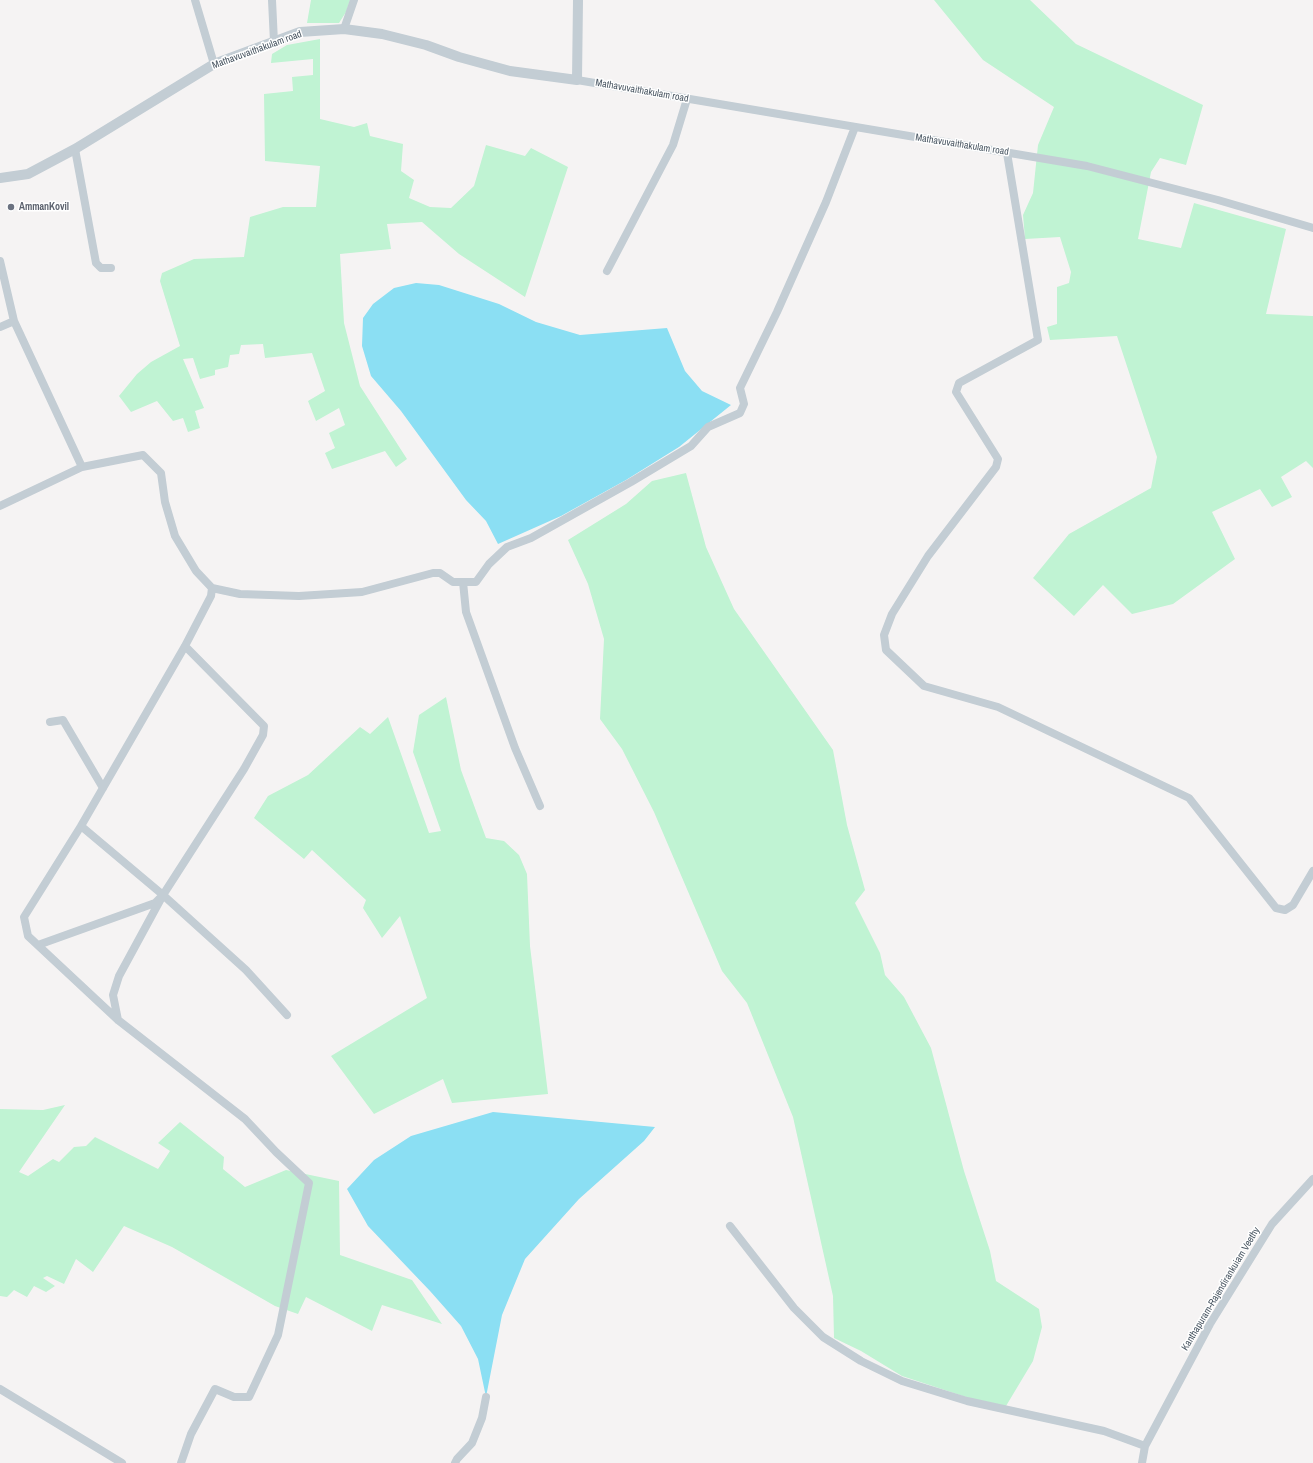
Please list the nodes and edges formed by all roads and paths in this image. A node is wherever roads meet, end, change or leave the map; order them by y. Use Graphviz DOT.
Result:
graph roads {
  1 [pos="195,0"];
  2 [pos="272,0"];
  3 [pos="354,0"];
  4 [pos="578,0"];
  5 [pos="344,30"];
  6 [pos="274,42"];
  7 [pos="214,64"];
  8 [pos="577,80"];
  9 [pos="687,99"];
  10 [pos="855,127"];
  11 [pos="75,150"];
  12 [pos="1007,153"];
  13 [pos="0,178"];
  14 [pos="1313,228"];
  15 [pos="0,261"];
  16 [pos="111,268"];
  17 [pos="607,271"];
  18 [pos="14,321"];
  19 [pos="0,327"];
  20 [pos="82,468"];
  21 [pos="0,506"];
  22 [pos="463,582"];
  23 [pos="212,588"];
  24 [pos="185,646"];
  25 [pos="50,722"];
  26 [pos="103,788"];
  27 [pos="540,806"];
  28 [pos="81,826"];
  29 [pos="1313,871"];
  30 [pos="163,895"];
  31 [pos="38,945"];
  32 [pos="288,1015"];
  33 [pos="118,1020"];
  34 [pos="1313,1178"];
  35 [pos="730,1226"];
  36 [pos="0,1390"];
  37 [pos="486,1397"];
  38 [pos="1145,1446"];
  39 [pos="112,1461"];
  40 [pos="122,1463"];
  41 [pos="181,1463"];
  42 [pos="455,1463"];
  43 [pos="1142,1463"];
  1 -- 7 [label="street"];
  2 -- 6 [label="street"];
  3 -- 5 [label="street"];
  4 -- 8 [label="street"];
  5 -- 6 [label="street, Mathavuvaithakulam road"];
  5 -- 8 [label="street, Mathavuvaithakulam road"];
  6 -- 7 [label="street, Mathavuvaithakulam road"];
  7 -- 11 [label="street, Mathavuvaithakulam road"];
  8 -- 9 [label="street, Mathavuvaithakulam road"];
  9 -- 10 [label="street, Mathavuvaithakulam road"];
  9 -- 17 [label="street"];
  10 -- 12 [label="street, Mathavuvaithakulam road"];
  10 -- 22 [label="street"];
  11 -- 13 [label="street, Mathavuvaithakulam road"];
  11 -- 16 [label="street"];
  12 -- 14 [label="street, Mathavuvaithakulam road"];
  12 -- 29 [label="street"];
  15 -- 18 [label="street"];
  18 -- 19 [label="street"];
  18 -- 20 [label="street"];
  20 -- 21 [label="street"];
  20 -- 23 [label="street"];
  22 -- 23 [label="street"];
  22 -- 27 [label="street"];
  23 -- 24 [label="street"];
  24 -- 26 [label="street"];
  24 -- 30 [label="street"];
  25 -- 26 [label="street"];
  26 -- 28 [label="street"];
  28 -- 30 [label="street"];
  28 -- 31 [label="street"];
  30 -- 31 [label="street"];
  30 -- 32 [label="street"];
  30 -- 33 [label="street"];
  31 -- 33 [label="street"];
  33 -- 41 [label="street"];
  34 -- 38 [label="street, Kanthapuram-Rajendirankuiam Veethy"];
  35 -- 38 [label="street"];
  36 -- 39 [label="street"];
  37 -- 42 [label="street"];
  38 -- 43 [label="street, Kanthapuram-Rajendirankuiam Veethy"];
  39 -- 40 [label="street"];
}
